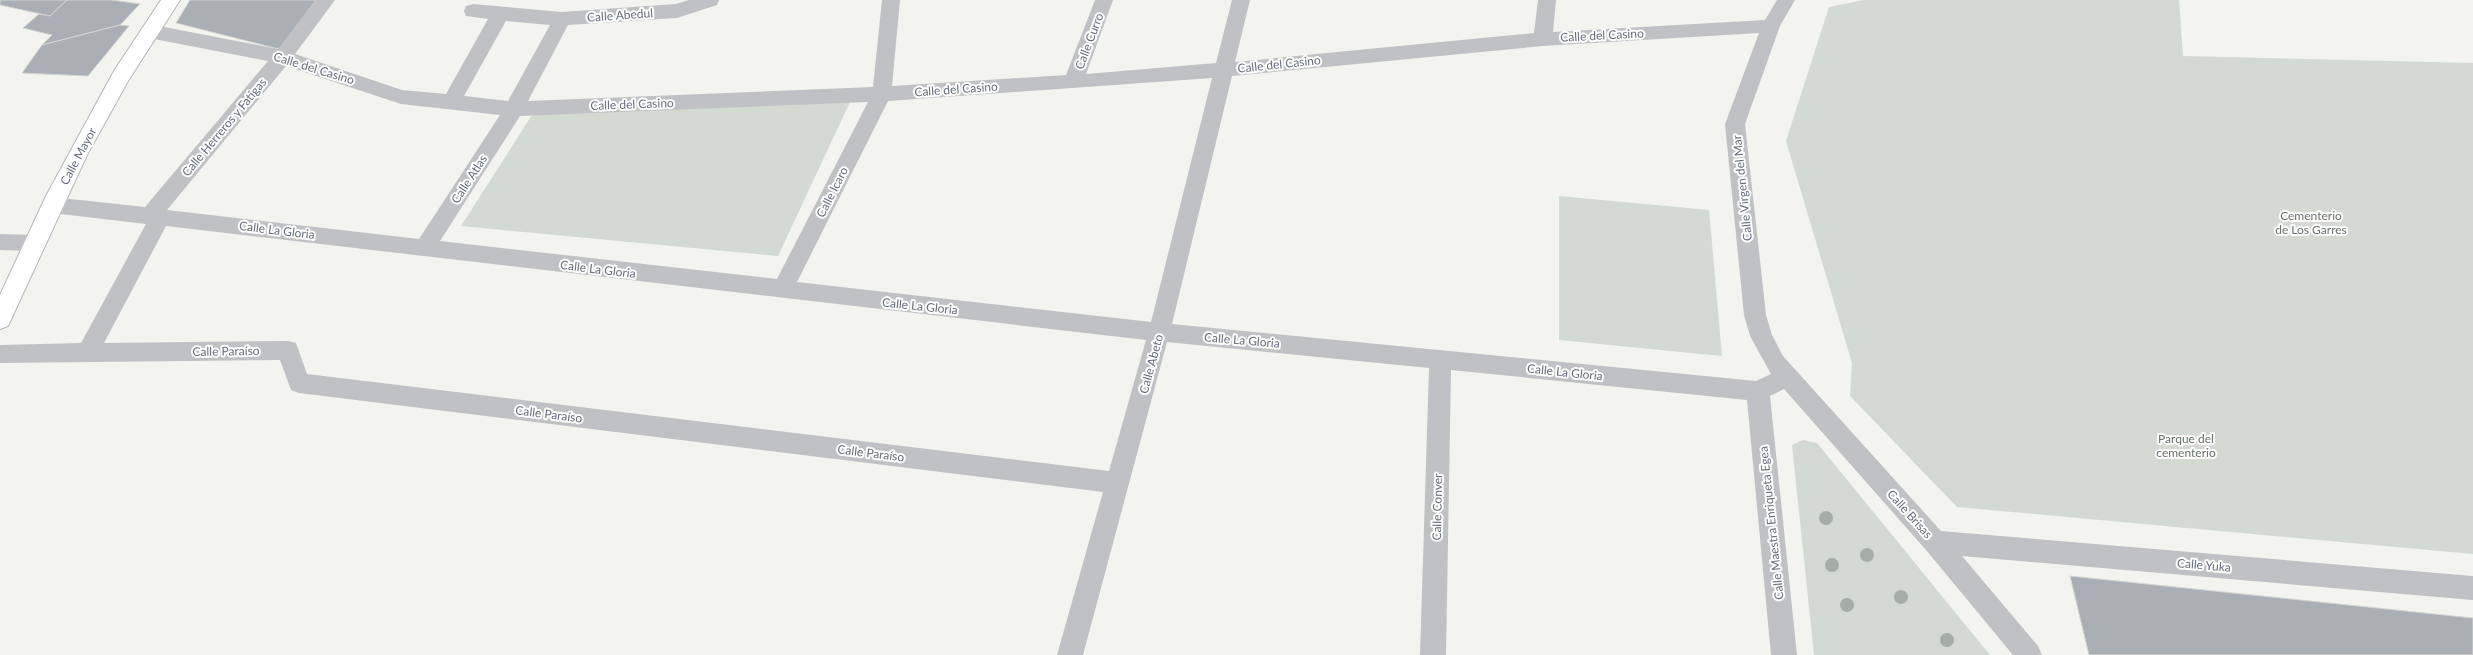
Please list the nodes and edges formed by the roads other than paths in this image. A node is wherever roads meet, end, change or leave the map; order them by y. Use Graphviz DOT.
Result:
graph roads {
  1 [pos="171,0"];
  2 [pos="326,0"];
  3 [pos="710,0"];
  4 [pos="892,0"];
  5 [pos="1104,0"];
  6 [pos="1241,0"];
  7 [pos="1547,0"];
  8 [pos="1786,0"];
  9 [pos="680,6"];
  10 [pos="515,10"];
  11 [pos="473,11"];
  12 [pos="562,19"];
  13 [pos="1771,26"];
  14 [pos="149,31"];
  15 [pos="1543,39"];
  16 [pos="282,57"];
  17 [pos="1223,70"];
  18 [pos="1073,82"];
  19 [pos="882,94"];
  20 [pos="451,102"];
  21 [pos="514,109"];
  22 [pos="52,205"];
  23 [pos="155,216"];
  24 [pos="0,242"];
  25 [pos="34,243"];
  26 [pos="424,248"];
  27 [pos="782,290"];
  28 [pos="0,320"];
  29 [pos="1159,332"];
  30 [pos="88,352"];
  31 [pos="0,354"];
  32 [pos="1440,359"];
  33 [pos="1787,377"];
  34 [pos="1758,391"];
  35 [pos="1119,483"];
  36 [pos="1935,542"];
  37 [pos="2473,588"];
  38 [pos="1070,655"];
  39 [pos="1433,655"];
  40 [pos="1784,655"];
  41 [pos="2029,655"];
  1 -- 14 [label="main road, Calle Mayor"];
  2 -- 16 [label="street, Calle Herreros y Fatigas"];
  3 -- 9 [label="street, Calle Abedul"];
  4 -- 19 [label="street"];
  5 -- 18 [label="street, Calle Curro"];
  6 -- 17 [label="street, Calle Abeto"];
  7 -- 15 [label="street"];
  8 -- 13 [label="street, Calle Virgen del Mar"];
  9 -- 12 [label="street, Calle Abedul"];
  10 -- 11 [label="street, Calle Abedul"];
  10 -- 12 [label="street, Calle Abedul"];
  10 -- 20 [label="street"];
  12 -- 21 [label="street"];
  13 -- 15 [label="street, Calle del Casino"];
  13 -- 33 [label="street, Calle Virgen del Mar"];
  14 -- 16 [label="street, Calle del Casino"];
  14 -- 22 [label="main road, Calle Mayor"];
  15 -- 17 [label="street, Calle del Casino"];
  16 -- 20 [label="street, Calle del Casino"];
  16 -- 23 [label="street, Calle Herreros y Fatigas"];
  17 -- 18 [label="street, Calle del Casino"];
  17 -- 29 [label="street, Calle Abeto"];
  18 -- 19 [label="street, Calle del Casino"];
  19 -- 21 [label="street, Calle del Casino"];
  19 -- 27 [label="street, Calle Icaro"];
  20 -- 21 [label="street, Calle del Casino"];
  21 -- 26 [label="street, Calle Atlas"];
  22 -- 23 [label="street, Calle La Gloria"];
  22 -- 25 [label="main road, Calle Mayor"];
  23 -- 26 [label="street, Calle La Gloria"];
  23 -- 30 [label="street, Calle Herreros y Fatigas"];
  24 -- 25 [label="street"];
  25 -- 28 [label="main road, Calle Mayor"];
  26 -- 27 [label="street, Calle La Gloria"];
  27 -- 29 [label="street, Calle La Gloria"];
  29 -- 32 [label="street, Calle La Gloria"];
  29 -- 35 [label="street, Calle Abeto"];
  30 -- 31 [label="street, Calle Paraíso"];
  30 -- 35 [label="street, Calle Paraíso"];
  32 -- 34 [label="street, Calle La Gloria"];
  32 -- 39 [label="street, Calle Conver"];
  33 -- 34 [label="street"];
  33 -- 36 [label="street, Calle Brisas"];
  34 -- 40 [label="street, Calle Maestra Enriqueta Egea"];
  35 -- 38 [label="street, Calle Abeto"];
  36 -- 37 [label="street, Calle Yuka"];
  36 -- 41 [label="street, Calle Brisas"];
}
